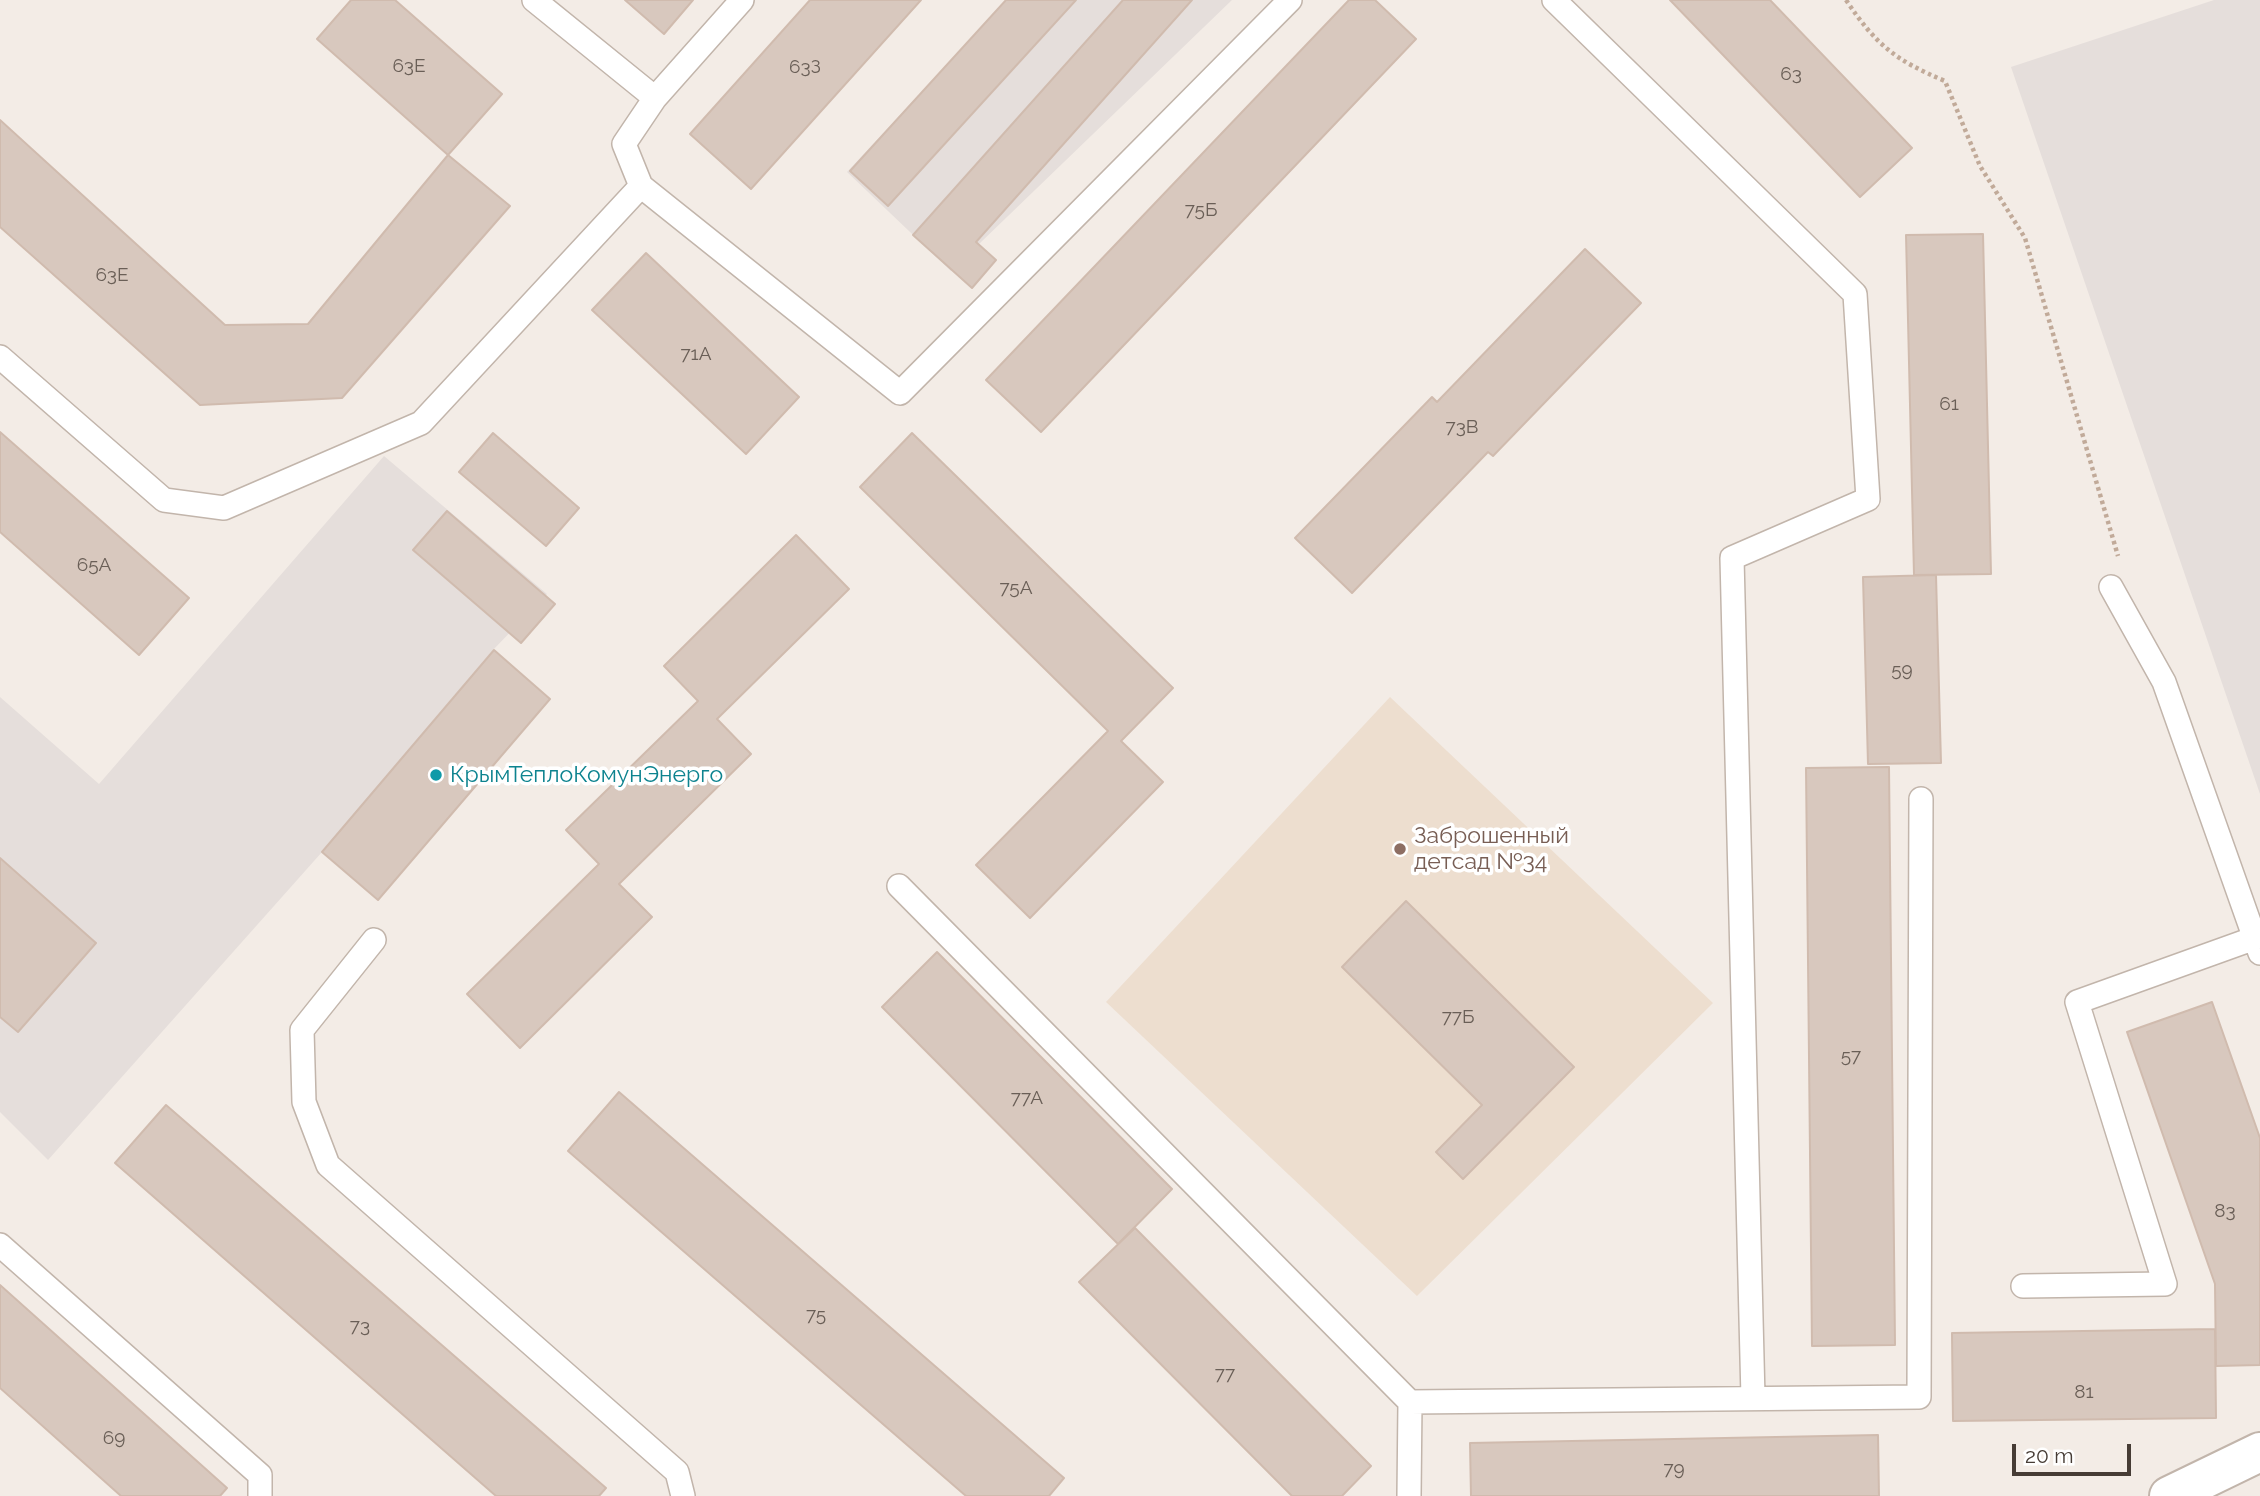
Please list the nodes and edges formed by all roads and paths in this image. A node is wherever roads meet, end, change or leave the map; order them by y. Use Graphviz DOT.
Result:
graph roads {
  1 [pos="534,0"];
  2 [pos="742,0"];
  3 [pos="1290,0"];
  4 [pos="1554,0"];
  5 [pos="1846,0"];
  6 [pos="655,98"];
  7 [pos="641,186"];
  8 [pos="0,357"];
  9 [pos="2119,557"];
  10 [pos="2111,587"];
  11 [pos="1921,799"];
  12 [pos="898,887"];
  13 [pos="374,940"];
  14 [pos="2257,945"];
  15 [pos="0,1245"];
  16 [pos="2023,1286"];
  17 [pos="1753,1398"];
  18 [pos="1410,1402"];
  19 [pos="2260,1452"];
  20 [pos="260,1496"];
  21 [pos="683,1496"];
  22 [pos="1409,1496"];
  23 [pos="2169,1496"];
  1 -- 6 [label="lane"];
  2 -- 6 [label="lane"];
  3 -- 7 [label="lane"];
  4 -- 17 [label="lane"];
  5 -- 9 [label="path"];
  6 -- 7 [label="lane"];
  7 -- 8 [label="lane"];
  10 -- 14 [label="lane"];
  11 -- 17 [label="lane"];
  12 -- 18 [label="lane"];
  13 -- 21 [label="lane"];
  14 -- 16 [label="lane"];
  15 -- 20 [label="lane"];
  17 -- 18 [label="lane"];
  18 -- 22 [label="lane"];
  19 -- 23 [label="street"];
}
